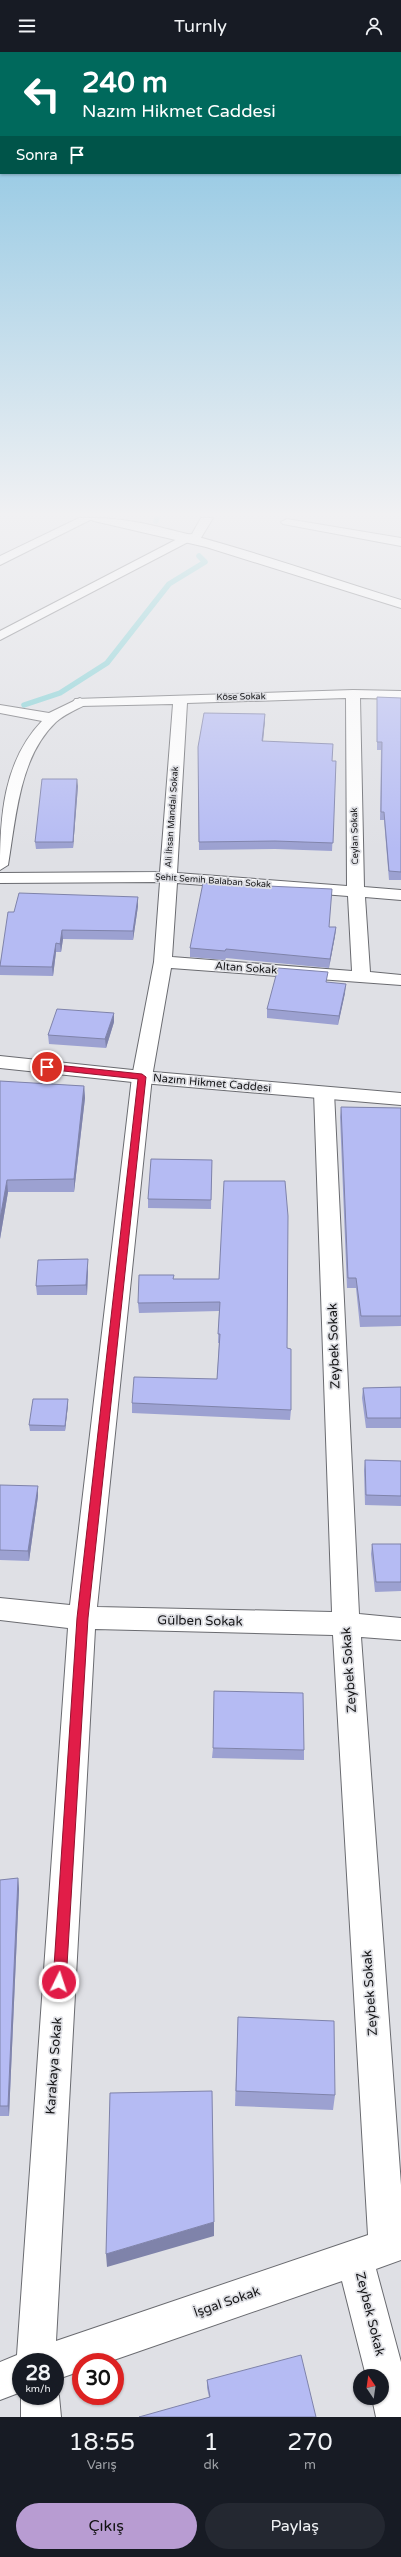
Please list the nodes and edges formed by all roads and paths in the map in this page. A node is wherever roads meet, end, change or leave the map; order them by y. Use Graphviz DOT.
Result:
graph roads {
  1 [pos="15,628"];
  2 [pos="0,636"];
  3 [pos="353,694"];
  4 [pos="401,695"];
  5 [pos="180,698"];
  6 [pos="0,709"];
  7 [pos="52,718"];
  8 [pos="0,865"];
  9 [pos="168,877"];
  10 [pos="0,878"];
  11 [pos="356,892"];
  12 [pos="401,895"];
  13 [pos="163,962"];
  14 [pos="362,977"];
  15 [pos="401,980"];
  16 [pos="0,1062"];
  17 [pos="142,1077"];
  18 [pos="324,1092"];
  19 [pos="401,1098"];
  20 [pos="0,1609"];
  21 [pos="82,1618"];
  22 [pos="346,1624"];
  23 [pos="401,1629"];
  24 [pos="381,2248"];
  25 [pos="37,2353"];
  26 [pos="64,2358"];
  27 [pos="12,2376"];
  28 [pos="0,2381"];
  29 [pos="40,2405"];
  30 [pos="41,2417"];
  31 [pos="396,2417"];
  1 -- 2 [label="street"];
  3 -- 4 [label="street, Köse Sokak"];
  3 -- 5 [label="street, Köse Sokak"];
  3 -- 11 [label="street, Ceylan Sokak"];
  5 -- 7 [label="street, Köse Sokak"];
  5 -- 9 [label="street, Ali İhsan Mandalı Sokak"];
  6 -- 7 [label="street"];
  7 -- 8 [label="street"];
  9 -- 10 [label="street, Şehit Semih Balaban Sokak"];
  9 -- 11 [label="street, Şehit Semih Balaban Sokak"];
  9 -- 13 [label="street, Ali İhsan Mandalı Sokak"];
  11 -- 12 [label="street, Şehit Semih Balaban Sokak"];
  11 -- 14 [label="street, Ceylan Sokak"];
  13 -- 14 [label="street, Altan Sokak"];
  13 -- 17 [label="street, Ali İhsan Mandalı Sokak"];
  14 -- 15 [label="street, Altan Sokak"];
  16 -- 17 [label="street, Nazım Hikmet Caddesi"];
  17 -- 18 [label="street, Nazım Hikmet Caddesi"];
  17 -- 21 [label="street, Karakaya Sokak"];
  18 -- 19 [label="street, Nazım Hikmet Caddesi"];
  18 -- 22 [label="street, Zeybek Sokak"];
  20 -- 21 [label="street, Gülben Sokak"];
  21 -- 22 [label="street, Gülben Sokak"];
  21 -- 25 [label="street, Karakaya Sokak"];
  22 -- 23 [label="street, Gülben Sokak"];
  22 -- 24 [label="street, Zeybek Sokak"];
  24 -- 26 [label="street, İşgal Sokak"];
  24 -- 31 [label="street, Zeybek Sokak"];
  27 -- 28 [label="street"];
  29 -- 30 [label="street"];
}
